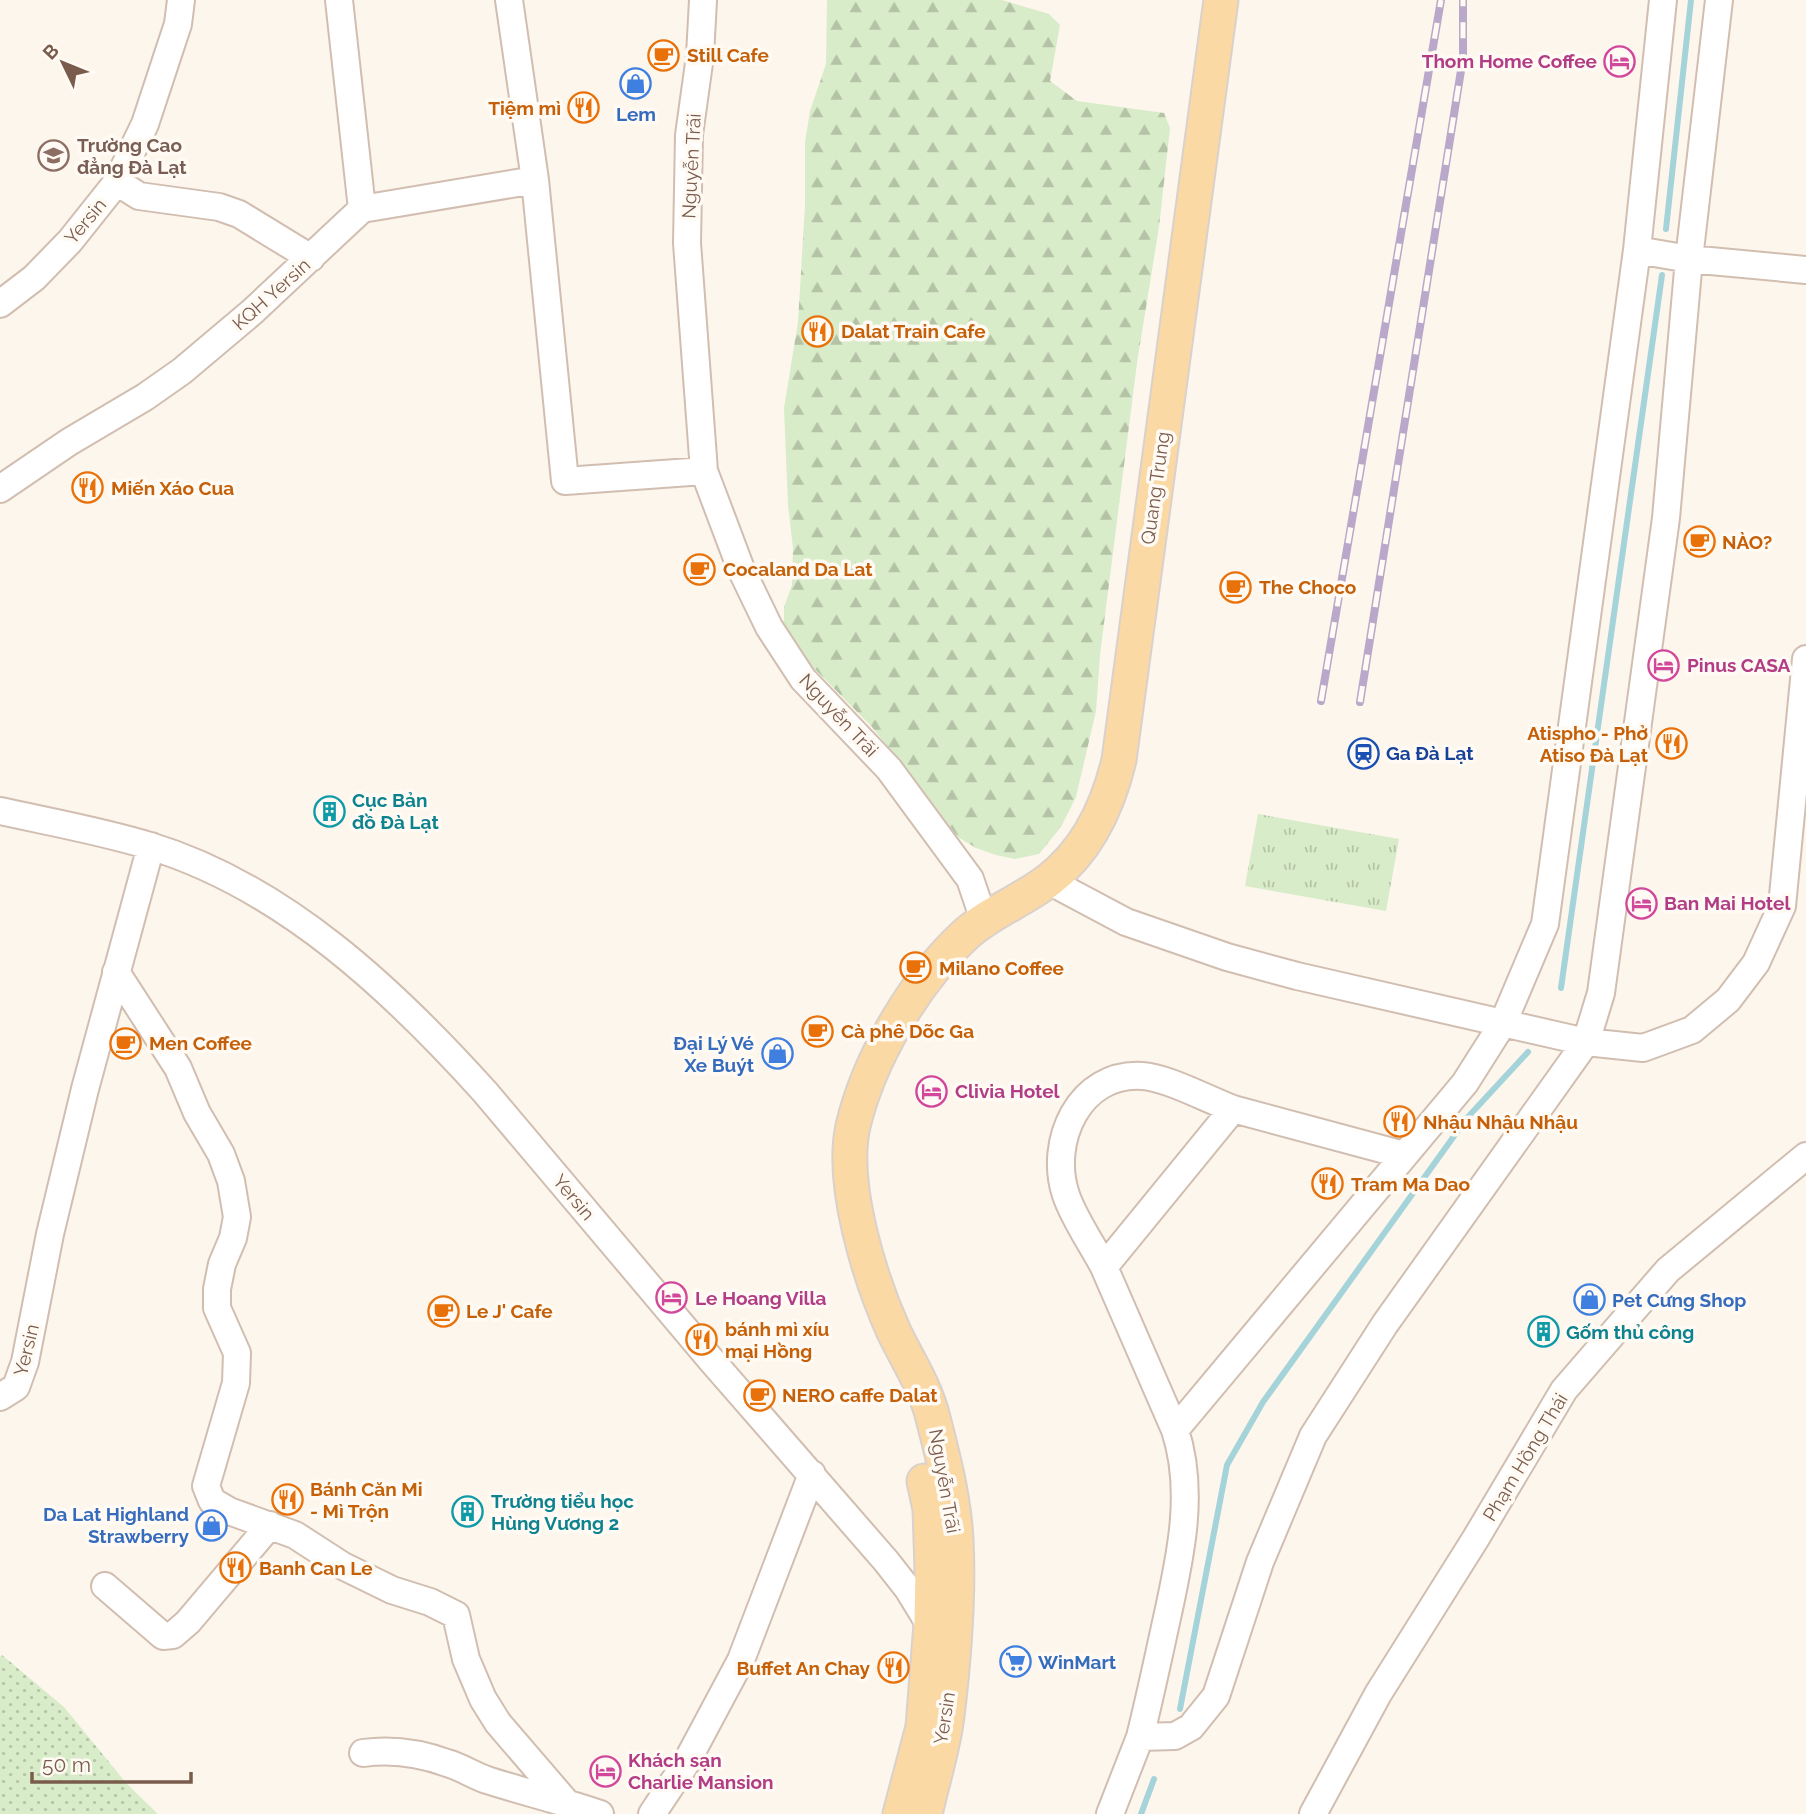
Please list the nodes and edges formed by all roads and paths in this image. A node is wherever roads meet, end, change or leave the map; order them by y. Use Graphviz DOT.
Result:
graph roads {
  1 [pos="181,0"];
  2 [pos="339,0"];
  3 [pos="509,0"];
  4 [pos="703,0"];
  5 [pos="1221,0"];
  6 [pos="1663,0"];
  7 [pos="1718,0"];
  8 [pos="535,180"];
  9 [pos="117,182"];
  10 [pos="362,209"];
  11 [pos="1637,250"];
  12 [pos="311,258"];
  13 [pos="1689,259"];
  14 [pos="1806,270"];
  15 [pos="0,304"];
  16 [pos="704,471"];
  17 [pos="0,489"];
  18 [pos="1806,659"];
  19 [pos="0,811"];
  20 [pos="151,846"];
  21 [pos="1049,881"];
  22 [pos="984,920"];
  23 [pos="116,972"];
  24 [pos="1503,1023"];
  25 [pos="1586,1042"];
  26 [pos="1233,1109"];
  27 [pos="1404,1155"];
  28 [pos="1806,1156"];
  29 [pos="1104,1267"];
  30 [pos="894,1331"];
  31 [pos="0,1397"];
  32 [pos="1175,1430"];
  33 [pos="812,1474"];
  34 [pos="270,1525"];
  35 [pos="105,1586"];
  36 [pos="931,1624"];
  37 [pos="950,1682"];
  38 [pos="1140,1737"];
  39 [pos="363,1753"];
  40 [pos="565,1801"];
  41 [pos="600,1814"];
  42 [pos="652,1814"];
  43 [pos="900,1814"];
  44 [pos="925,1814"];
  45 [pos="1110,1814"];
  46 [pos="1313,1814"];
  1 -- 9 [label="street, Yersin"];
  2 -- 10 [label="street"];
  3 -- 8 [label="street"];
  4 -- 16 [label="street, Nguyễn Trãi"];
  5 -- 21 [label="main road, Quang Trung"];
  6 -- 11 [label="street"];
  7 -- 13 [label="street"];
  8 -- 10 [label="street"];
  8 -- 16 [label="street"];
  9 -- 12 [label="street"];
  9 -- 15 [label="street, Yersin"];
  10 -- 12 [label="street, KQH Yersin"];
  11 -- 13 [label="street"];
  11 -- 24 [label="street"];
  12 -- 17 [label="street, KQH Yersin"];
  13 -- 14 [label="street"];
  13 -- 25 [label="street"];
  16 -- 22 [label="street, Nguyễn Trãi"];
  18 -- 25 [label="street"];
  19 -- 20 [label="street, Yersin"];
  20 -- 23 [label="street, Yersin"];
  20 -- 33 [label="street, Yersin"];
  21 -- 22 [label="main road, Quang Trung"];
  21 -- 24 [label="street"];
  22 -- 30 [label="main road, Nguyễn Trãi"];
  23 -- 31 [label="street, Yersin"];
  23 -- 34 [label="street"];
  24 -- 25 [label="street"];
  24 -- 27 [label="street"];
  25 -- 38 [label="street"];
  26 -- 27 [label="street"];
  26 -- 29 [label="street"];
  26 -- 29 [label="street"];
  27 -- 32 [label="street"];
  28 -- 46 [label="street, Phạm Hồng Thái"];
  29 -- 32 [label="street"];
  30 -- 36 [label="main road, Nguyễn Trãi"];
  30 -- 37 [label="main road, Nguyễn Trãi"];
  32 -- 38 [label="street"];
  33 -- 36 [label="street, Yersin"];
  33 -- 42 [label="street"];
  34 -- 35 [label="street"];
  34 -- 40 [label="street"];
  36 -- 37 [label="street, Yersin"];
  36 -- 43 [label="main road, Yersin"];
  37 -- 44 [label="main road, Yersin"];
  38 -- 45 [label="street"];
  39 -- 40 [label="street"];
  40 -- 41 [label="street"];
}
